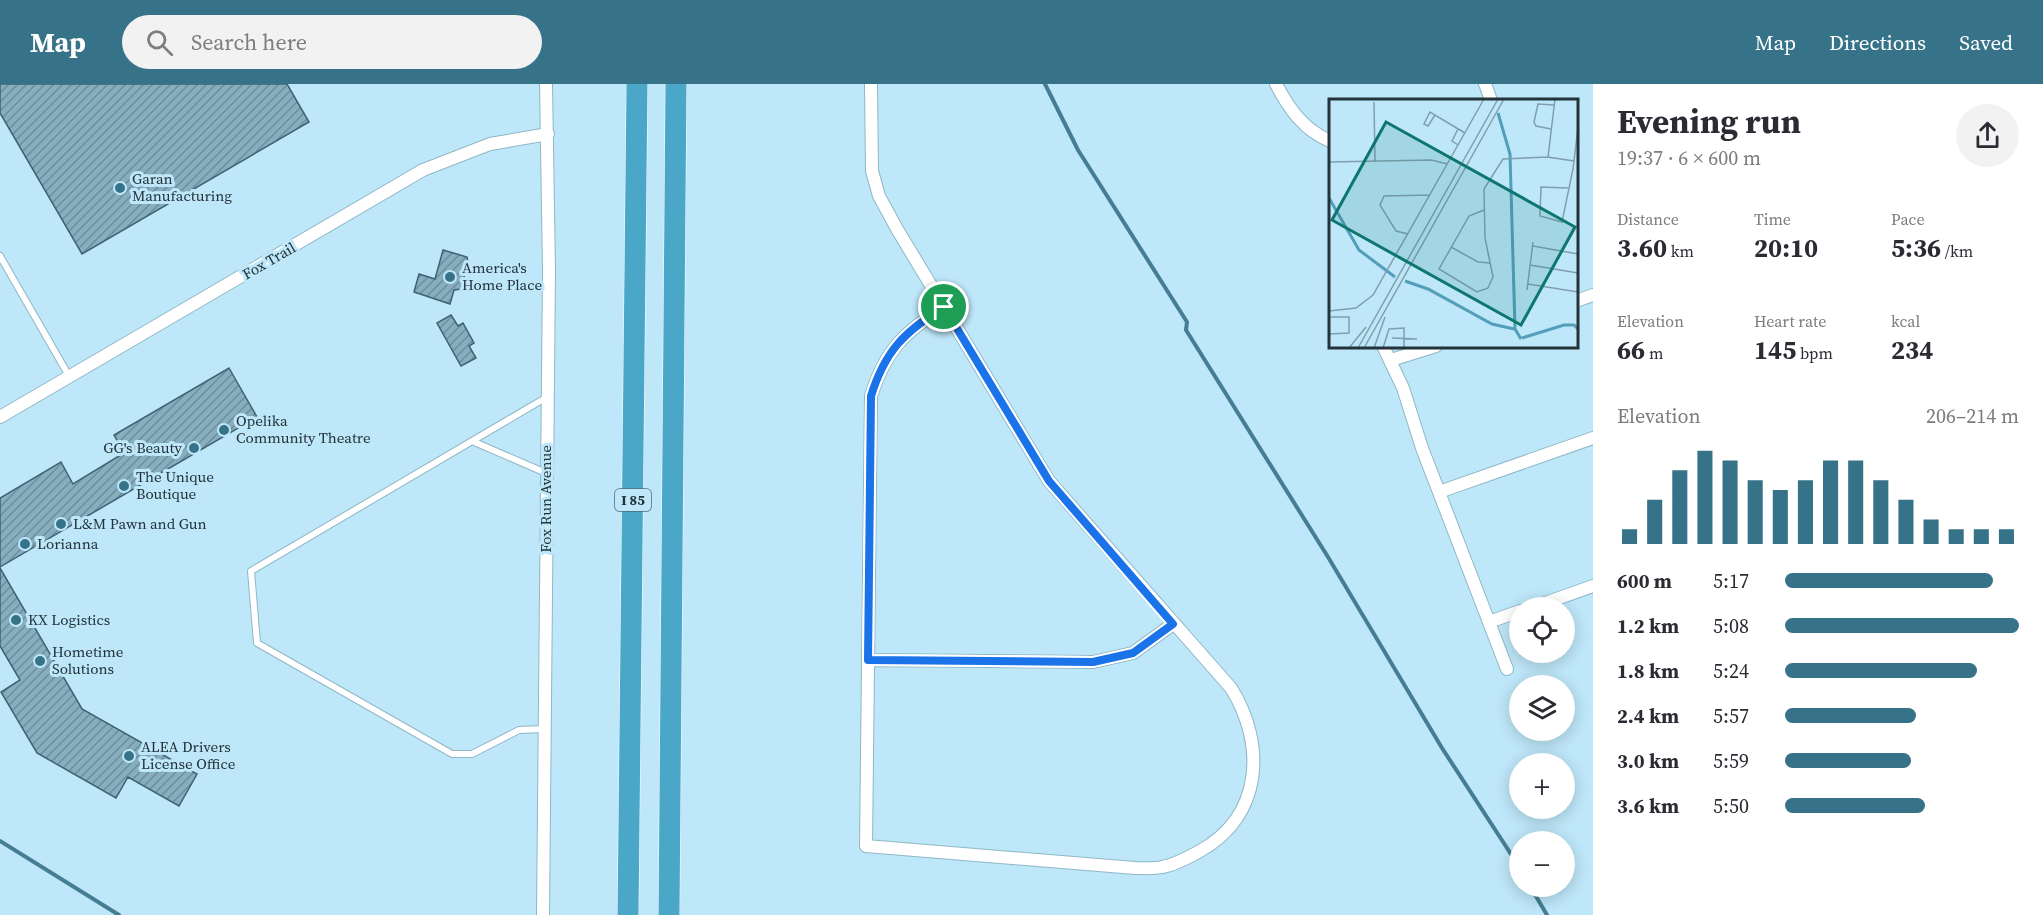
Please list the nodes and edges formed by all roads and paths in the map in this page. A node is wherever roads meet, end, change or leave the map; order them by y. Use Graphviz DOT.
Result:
graph roads {
  1 [pos="546,84"];
  2 [pos="637,84"];
  3 [pos="676,84"];
  4 [pos="871,84"];
  5 [pos="1276,84"];
  6 [pos="1485,84"];
  7 [pos="1491,99"];
  8 [pos="548,134"];
  9 [pos="1329,141"];
  10 [pos="0,256"];
  11 [pos="1593,295"];
  12 [pos="1578,300"];
  13 [pos="944,307"];
  14 [pos="1384,348"];
  15 [pos="1430,348"];
  16 [pos="1391,360"];
  17 [pos="69,377"];
  18 [pos="547,397"];
  19 [pos="0,417"];
  20 [pos="1593,438"];
  21 [pos="472,441"];
  22 [pos="546,473"];
  23 [pos="1439,492"];
  24 [pos="1593,586"];
  25 [pos="1562,597"];
  26 [pos="1509,615"];
  27 [pos="1490,622"];
  28 [pos="1173,624"];
  29 [pos="868,660"];
  30 [pos="1507,669"];
  31 [pos="545,729"];
  32 [pos="543,915"];
  33 [pos="628,915"];
  34 [pos="669,915"];
  1 -- 8 [label="street, Fox Run Avenue"];
  2 -- 33 [label="highway, I 85"];
  3 -- 34 [label="highway, I 85"];
  4 -- 13 [label="street"];
  5 -- 9 [label="street"];
  6 -- 7 [label="street"];
  8 -- 17 [label="street, Fox Trail"];
  8 -- 18 [label="street, Fox Run Avenue"];
  10 -- 17 [label="lane"];
  11 -- 12 [label="street"];
  13 -- 28 [label="street"];
  13 -- 29 [label="street"];
  14 -- 16 [label="street"];
  15 -- 16 [label="street"];
  16 -- 23 [label="street"];
  17 -- 19 [label="street, Fox Trail"];
  18 -- 21 [label="lane"];
  18 -- 22 [label="street, Fox Run Avenue"];
  20 -- 23 [label="street"];
  21 -- 22 [label="lane"];
  21 -- 31 [label="lane"];
  22 -- 31 [label="street, Fox Run Avenue"];
  23 -- 27 [label="street"];
  24 -- 25 [label="street"];
  26 -- 27 [label="street"];
  27 -- 30 [label="street"];
  28 -- 29 [label="street"];
  28 -- 29 [label="street"];
  31 -- 32 [label="street, Fox Run Avenue"];
}
